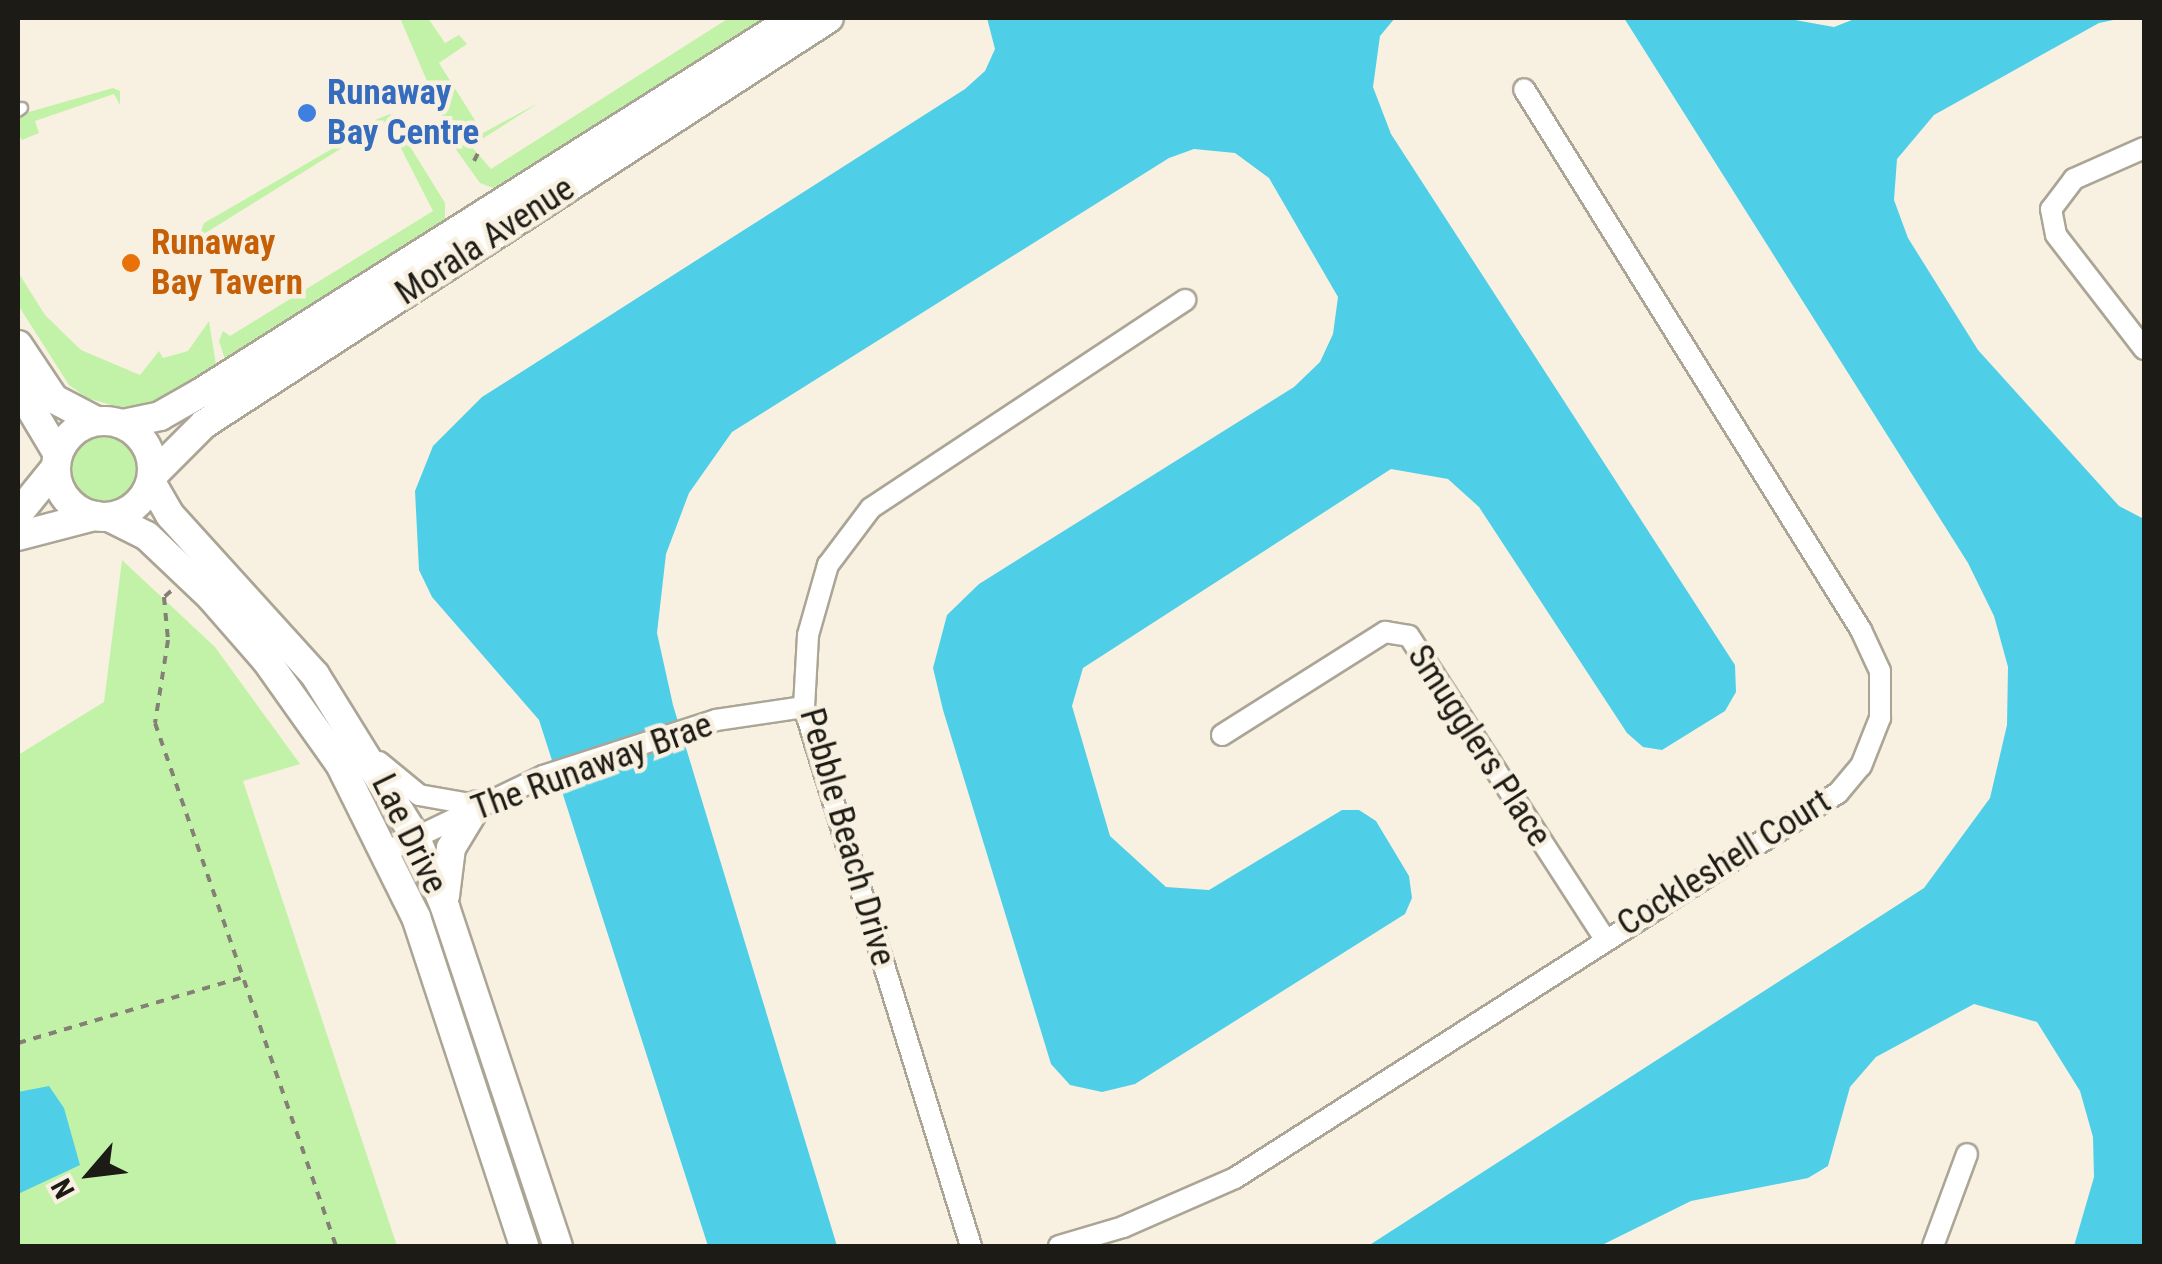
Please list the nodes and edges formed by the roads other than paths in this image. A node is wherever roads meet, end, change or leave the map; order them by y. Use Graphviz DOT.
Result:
graph roads {
  1 [pos="794,18"];
  2 [pos="828,18"];
  3 [pos="1524,88"];
  4 [pos="2144,148"];
  5 [pos="1185,300"];
  6 [pos="18,345"];
  7 [pos="2144,349"];
  8 [pos="18,388"];
  9 [pos="109,423"];
  10 [pos="57,460"];
  11 [pos="152,479"];
  12 [pos="18,514"];
  13 [pos="102,517"];
  14 [pos="18,536"];
  15 [pos="804,707"];
  16 [pos="1222,735"];
  17 [pos="367,750"];
  18 [pos="476,806"];
  19 [pos="415,836"];
  20 [pos="388,851"];
  21 [pos="445,907"];
  22 [pos="1604,937"];
  23 [pos="1967,1154"];
  24 [pos="524,1246"];
  25 [pos="558,1246"];
  26 [pos="972,1246"];
  27 [pos="1059,1246"];
  28 [pos="1933,1246"];
  1 -- 9 [label="main road, Morala Avenue"];
  2 -- 11 [label="main road, Morala Avenue"];
  3 -- 22 [label="street, Cockleshell Court"];
  4 -- 7 [label="street"];
  5 -- 15 [label="street, Pebble Beach Drive"];
  6 -- 9 [label="main road"];
  8 -- 10 [label="main road"];
  9 -- 10 [label="main road"];
  9 -- 11 [label="main road"];
  10 -- 12 [label="main road"];
  10 -- 13 [label="main road"];
  11 -- 13 [label="main road"];
  11 -- 17 [label="main road, Lae Drive"];
  13 -- 14 [label="main road"];
  13 -- 20 [label="main road, Lae Drive"];
  15 -- 18 [label="street, The Runaway Brae"];
  15 -- 26 [label="street, Pebble Beach Drive"];
  16 -- 22 [label="street, Smugglers Place"];
  17 -- 18 [label="street"];
  17 -- 19 [label="main road, Lae Drive"];
  18 -- 19 [label="street, The Runaway Brae"];
  18 -- 21 [label="main road"];
  19 -- 20 [label="street, The Runaway Brae"];
  19 -- 21 [label="main road, Lae Drive"];
  20 -- 24 [label="main road, Lae Drive"];
  21 -- 25 [label="main road, Lae Drive"];
  22 -- 27 [label="street, Cockleshell Court"];
  23 -- 28 [label="street"];
}
